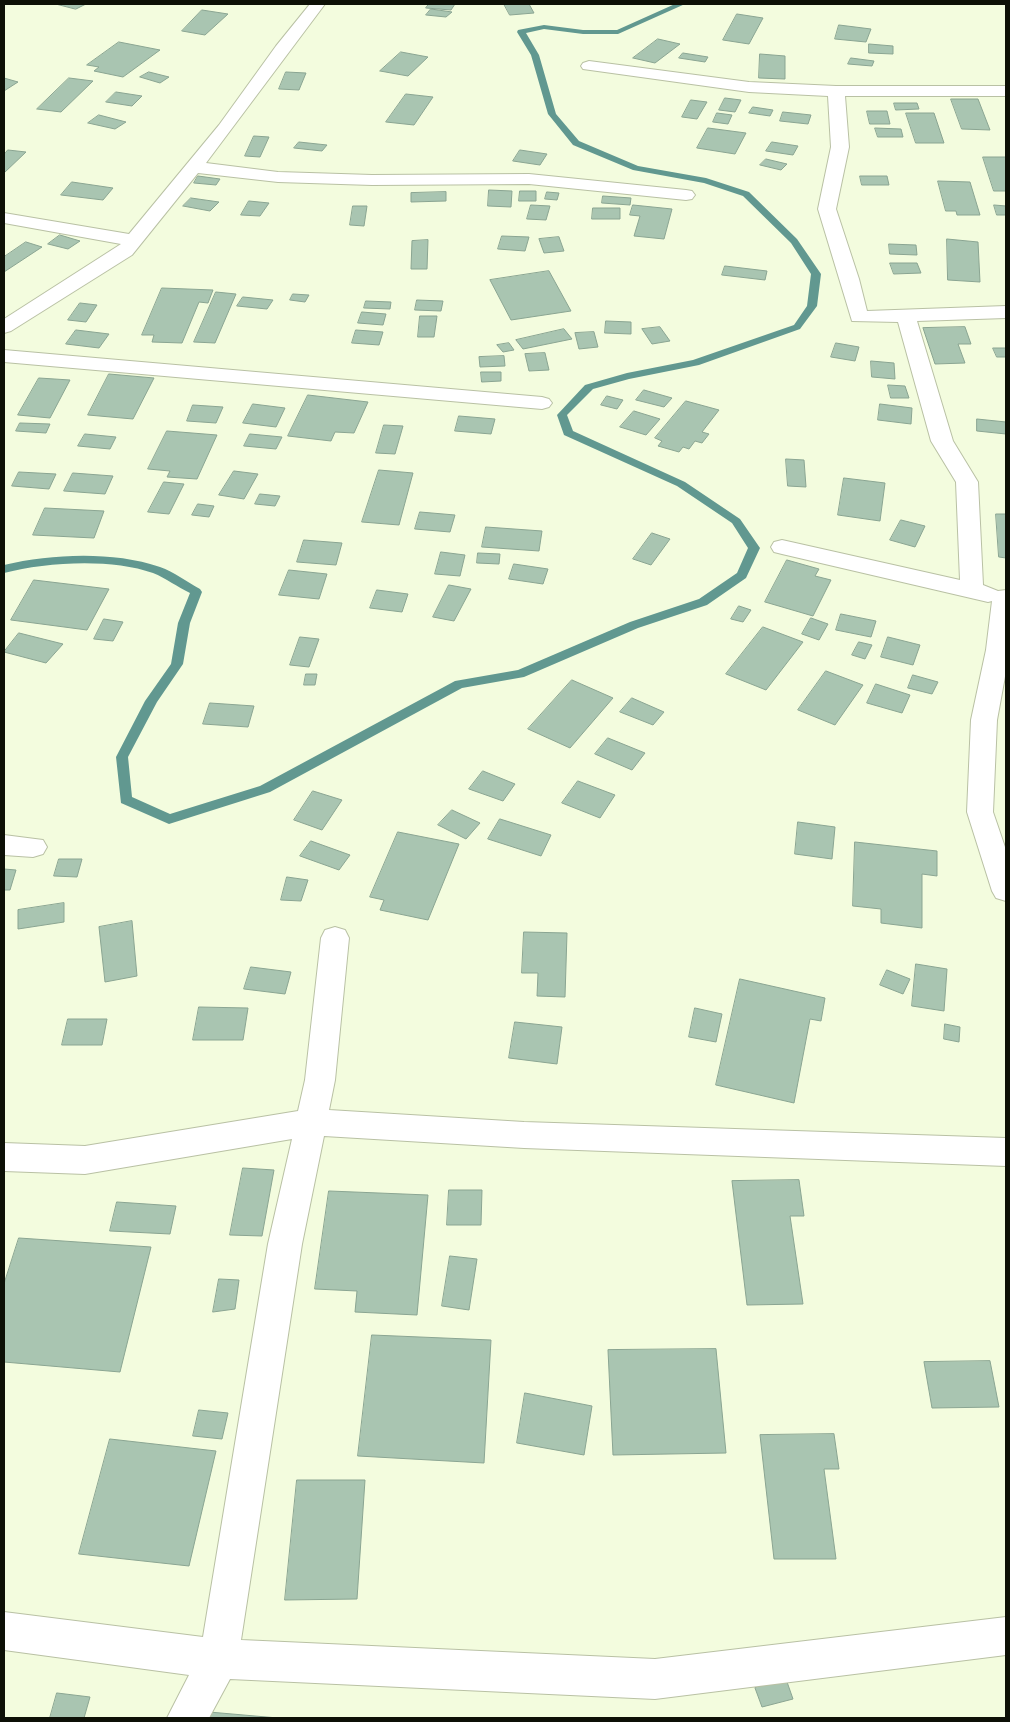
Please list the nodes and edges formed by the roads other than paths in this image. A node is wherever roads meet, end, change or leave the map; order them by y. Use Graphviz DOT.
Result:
graph roads {
  1 [pos="318,4"];
  2 [pos="589,66"];
  3 [pos="1006,91"];
  4 [pos="836,92"];
  5 [pos="194,167"];
  6 [pos="686,195"];
  7 [pos="4,218"];
  8 [pos="133,240"];
  9 [pos="1006,312"];
  10 [pos="906,316"];
  11 [pos="4,327"];
  12 [pos="4,356"];
  13 [pos="542,403"];
  14 [pos="782,547"];
  15 [pos="971,590"];
  16 [pos="1005,598"];
  17 [pos="4,845"];
  18 [pos="33,846"];
  19 [pos="1006,891"];
  20 [pos="335,938"];
  21 [pos="312,1122"];
  22 [pos="1006,1152"];
  23 [pos="4,1157"];
  24 [pos="4,1631"];
  25 [pos="1006,1636"];
  26 [pos="219,1659"];
  27 [pos="187,1718"];
  1 -- 5 [label="street"];
  2 -- 4 [label="street"];
  3 -- 4 [label="street"];
  4 -- 10 [label="street"];
  5 -- 6 [label="street"];
  5 -- 8 [label="street"];
  7 -- 8 [label="street"];
  8 -- 11 [label="street"];
  9 -- 10 [label="street"];
  10 -- 15 [label="street"];
  12 -- 13 [label="street"];
  14 -- 15 [label="street"];
  15 -- 16 [label="street"];
  16 -- 19 [label="street"];
  17 -- 18 [label="street"];
  20 -- 21 [label="street"];
  21 -- 22 [label="street"];
  21 -- 23 [label="street"];
  21 -- 26 [label="street"];
  24 -- 26 [label="street"];
  25 -- 26 [label="street"];
  26 -- 27 [label="street"];
}
